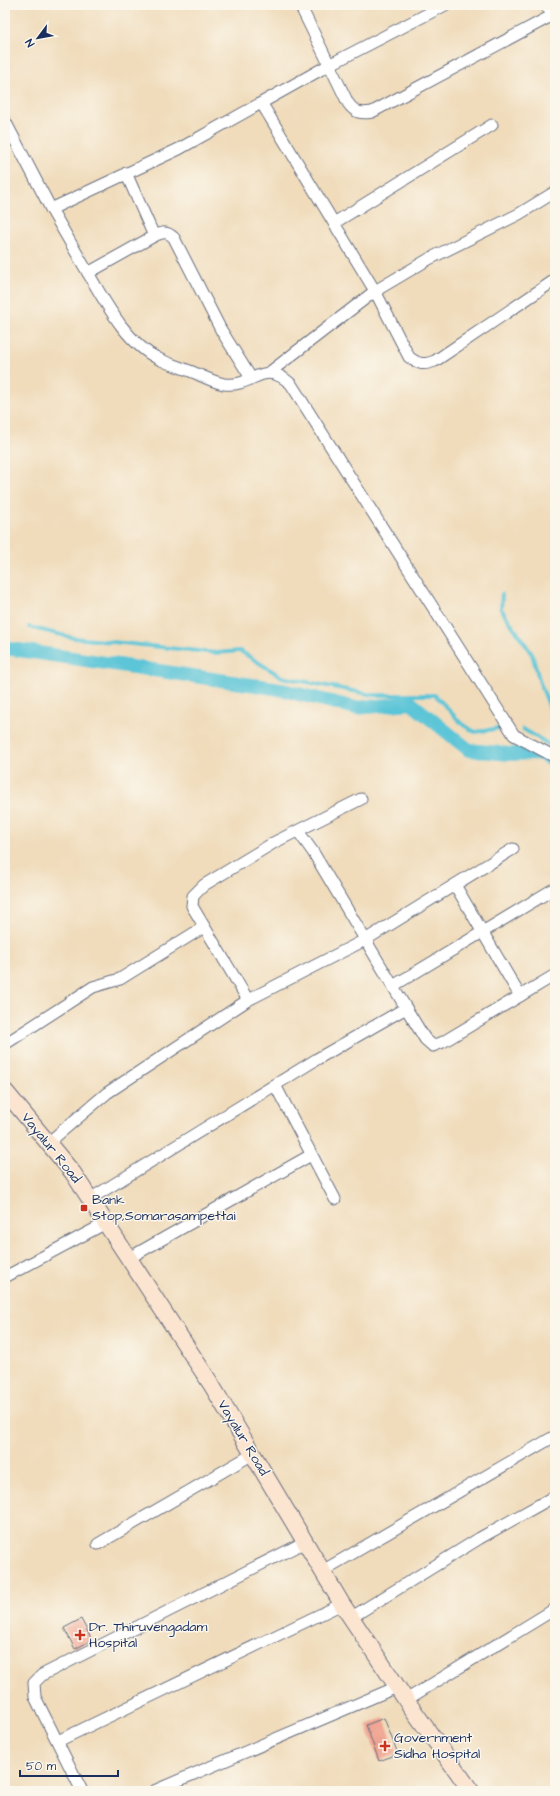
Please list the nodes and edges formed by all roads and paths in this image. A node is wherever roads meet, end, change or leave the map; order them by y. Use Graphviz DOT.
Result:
graph roads {
  1 [pos="300,5"];
  2 [pos="446,5"];
  3 [pos="545,5"];
  4 [pos="555,15"];
  5 [pos="329,65"];
  6 [pos="262,104"];
  7 [pos="5,121"];
  8 [pos="492,125"];
  9 [pos="126,173"];
  10 [pos="555,192"];
  11 [pos="51,209"];
  12 [pos="334,223"];
  13 [pos="154,236"];
  14 [pos="88,273"];
  15 [pos="555,280"];
  16 [pos="375,291"];
  17 [pos="270,372"];
  18 [pos="251,378"];
  19 [pos="555,757"];
  20 [pos="360,799"];
  21 [pos="298,831"];
  22 [pos="513,849"];
  23 [pos="455,885"];
  24 [pos="552,890"];
  25 [pos="204,927"];
  26 [pos="483,932"];
  27 [pos="365,940"];
  28 [pos="555,975"];
  29 [pos="394,986"];
  30 [pos="520,996"];
  31 [pos="248,1000"];
  32 [pos="406,1008"];
  33 [pos="5,1044"];
  34 [pos="275,1085"];
  35 [pos="5,1091"];
  36 [pos="48,1143"];
  37 [pos="311,1154"];
  38 [pos="90,1199"];
  39 [pos="335,1199"];
  40 [pos="106,1223"];
  41 [pos="129,1258"];
  42 [pos="5,1277"];
  43 [pos="555,1436"];
  44 [pos="253,1454"];
  45 [pos="555,1496"];
  46 [pos="305,1542"];
  47 [pos="98,1544"];
  48 [pos="324,1570"];
  49 [pos="342,1604"];
  50 [pos="555,1609"];
  51 [pos="352,1617"];
  52 [pos="401,1693"];
  53 [pos="58,1741"];
  54 [pos="82,1791"];
  55 [pos="154,1791"];
  56 [pos="471,1791"];
  1 -- 5 [label="street"];
  2 -- 5 [label="street"];
  3 -- 4 [label="street"];
  4 -- 5 [label="street"];
  5 -- 6 [label="street"];
  6 -- 9 [label="street"];
  6 -- 12 [label="street"];
  7 -- 11 [label="street"];
  8 -- 12 [label="street"];
  9 -- 11 [label="street"];
  9 -- 13 [label="street"];
  10 -- 16 [label="street"];
  11 -- 14 [label="street"];
  12 -- 16 [label="street"];
  13 -- 14 [label="street"];
  13 -- 18 [label="street"];
  14 -- 18 [label="street"];
  15 -- 16 [label="street"];
  16 -- 17 [label="street"];
  17 -- 18 [label="street"];
  17 -- 19 [label="street"];
  20 -- 21 [label="street"];
  21 -- 25 [label="street"];
  21 -- 27 [label="street"];
  22 -- 23 [label="street"];
  23 -- 26 [label="street"];
  23 -- 27 [label="street"];
  24 -- 26 [label="street"];
  25 -- 31 [label="street"];
  25 -- 33 [label="street"];
  26 -- 29 [label="street"];
  26 -- 30 [label="street"];
  27 -- 29 [label="street"];
  27 -- 31 [label="street"];
  28 -- 30 [label="street"];
  29 -- 32 [label="street"];
  30 -- 32 [label="street"];
  31 -- 36 [label="street"];
  32 -- 34 [label="street"];
  34 -- 37 [label="street"];
  34 -- 38 [label="street"];
  35 -- 36 [label="main road, Vayalur Road"];
  36 -- 38 [label="main road, Vayalur Road"];
  37 -- 39 [label="street"];
  37 -- 41 [label="street"];
  38 -- 40 [label="main road, Vayalur Road"];
  40 -- 41 [label="main road, Vayalur Road"];
  40 -- 42 [label="street"];
  41 -- 44 [label="main road, Vayalur Road"];
  43 -- 48 [label="street"];
  44 -- 46 [label="main road, Vayalur Road"];
  44 -- 47 [label="street"];
  45 -- 51 [label="street"];
  46 -- 48 [label="main road, Vayalur Road"];
  46 -- 53 [label="street"];
  48 -- 49 [label="main road, Vayalur Road"];
  49 -- 51 [label="main road, Vayalur Road"];
  49 -- 53 [label="street"];
  50 -- 52 [label="street"];
  51 -- 52 [label="main road, Vayalur Road"];
  52 -- 55 [label="street"];
  52 -- 56 [label="main road, Vayalur Road"];
  53 -- 54 [label="street"];
}
